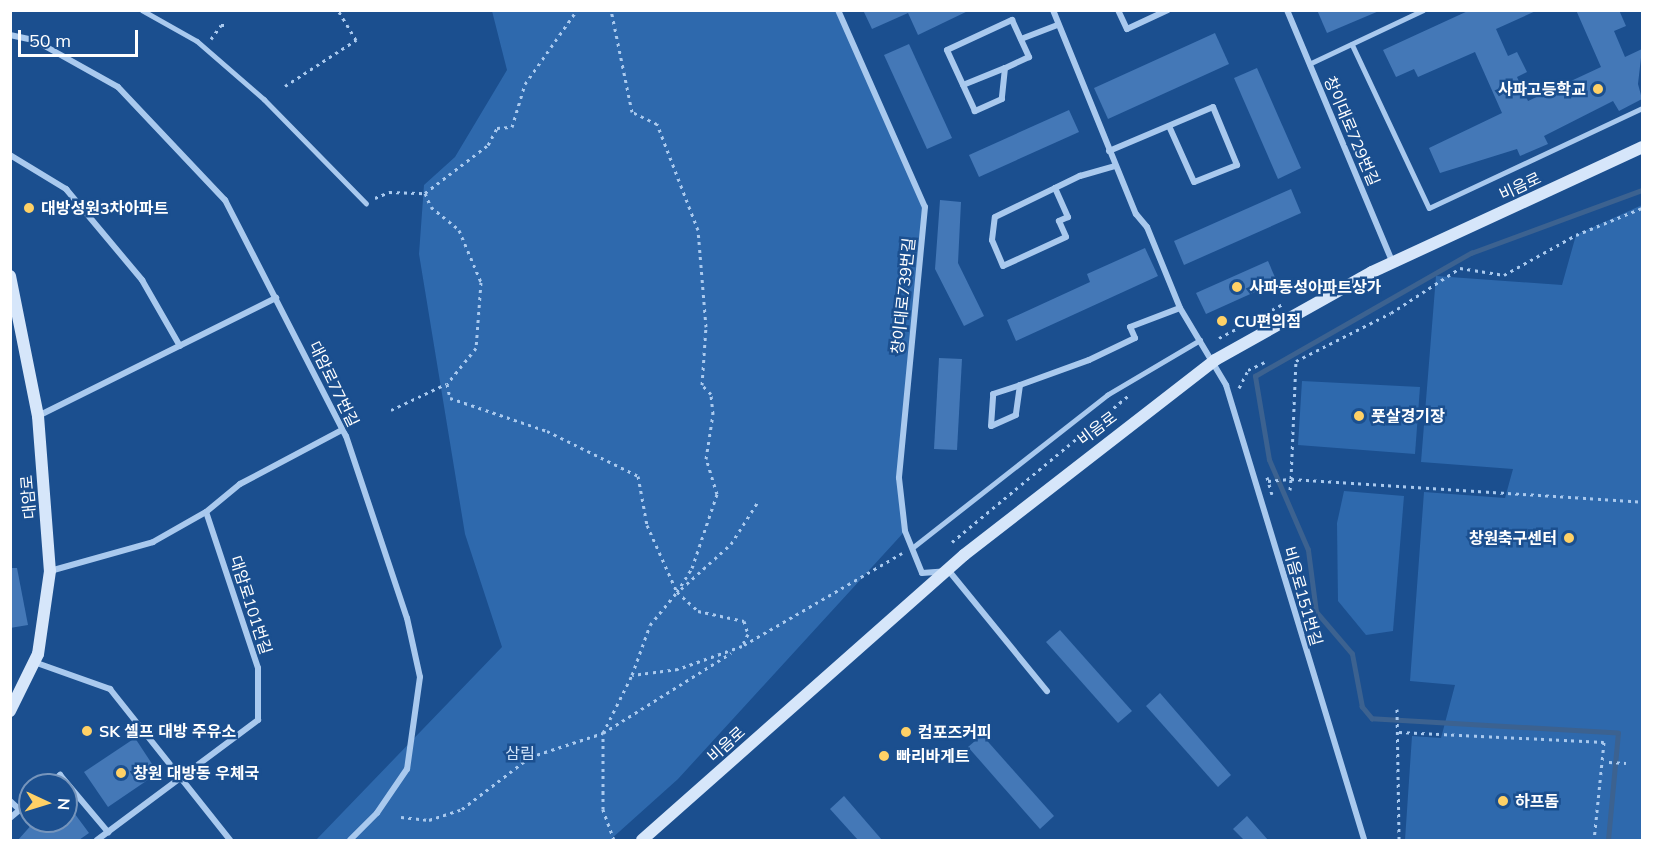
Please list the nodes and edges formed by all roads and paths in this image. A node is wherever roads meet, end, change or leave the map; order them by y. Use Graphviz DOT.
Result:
graph roads {
  1 [pos="142,10"];
  2 [pos="338,10"];
  3 [pos="577,10"];
  4 [pos="611,10"];
  5 [pos="838,10"];
  6 [pos="1053,10"];
  7 [pos="1118,10"];
  8 [pos="1168,10"];
  9 [pos="1287,10"];
  10 [pos="1403,10"];
  11 [pos="1423,10"];
  12 [pos="1406,18"];
  13 [pos="228,25"];
  14 [pos="1058,25"];
  15 [pos="10,35"];
  16 [pos="1021,39"];
  17 [pos="1352,44"];
  18 [pos="204,47"];
  19 [pos="1310,64"];
  20 [pos="1005,68"];
  21 [pos="963,85"];
  22 [pos="285,86"];
  23 [pos="1642,108"];
  24 [pos="1169,126"];
  25 [pos="1642,147"];
  26 [pos="1109,151"];
  27 [pos="10,155"];
  28 [pos="1115,166"];
  29 [pos="1055,188"];
  30 [pos="425,194"];
  31 [pos="378,197"];
  32 [pos="366,202"];
  33 [pos="1642,208"];
  34 [pos="1393,263"];
  35 [pos="10,276"];
  36 [pos="276,298"];
  37 [pos="1180,308"];
  38 [pos="1200,340"];
  39 [pos="180,346"];
  40 [pos="1215,360"];
  41 [pos="1265,362"];
  42 [pos="447,384"];
  43 [pos="1020,385"];
  44 [pos="1138,390"];
  45 [pos="1240,393"];
  46 [pos="391,410"];
  47 [pos="38,416"];
  48 [pos="342,430"];
  49 [pos="1265,470"];
  50 [pos="1291,479"];
  51 [pos="1290,490"];
  52 [pos="759,500"];
  53 [pos="1642,501"];
  54 [pos="206,512"];
  55 [pos="952,542"];
  56 [pos="912,548"];
  57 [pos="50,571"];
  58 [pos="949,571"];
  59 [pos="677,592"];
  60 [pos="742,646"];
  61 [pos="33,662"];
  62 [pos="632,675"];
  63 [pos="1047,691"];
  64 [pos="1398,709"];
  65 [pos="10,711"];
  66 [pos="1399,729"];
  67 [pos="603,733"];
  68 [pos="1609,762"];
  69 [pos="1626,763"];
  70 [pos="180,775"];
  71 [pos="78,796"];
  72 [pos="401,817"];
  73 [pos="108,832"];
  74 [pos="97,840"];
  75 [pos="230,840"];
  76 [pos="350,840"];
  77 [pos="614,840"];
  78 [pos="642,840"];
  79 [pos="1364,840"];
  80 [pos="1400,840"];
  81 [pos="1594,840"];
  1 -- 18 [label="lane"];
  2 -- 22 [label="path"];
  3 -- 30 [label="path"];
  4 -- 59 [label="path"];
  5 -- 56 [label="street, 창이대로739번길"];
  6 -- 14 [label="street, 비음로151번길"];
  7 -- 8 [label="street"];
  9 -- 19 [label="street, 창이대로729번길"];
  10 -- 12 [label="lane"];
  11 -- 12 [label="lane"];
  12 -- 17 [label="lane"];
  13 -- 18 [label="path"];
  14 -- 16 [label="street"];
  14 -- 26 [label="street, 비음로151번길"];
  15 -- 36 [label="street, 대암로77번길"];
  16 -- 20 [label="street"];
  16 -- 21 [label="street"];
  17 -- 19 [label="lane"];
  17 -- 23 [label="lane"];
  18 -- 32 [label="lane"];
  19 -- 34 [label="street, 창이대로729번길"];
  20 -- 21 [label="street"];
  20 -- 21 [label="street"];
  24 -- 24 [label="street"];
  24 -- 26 [label="street"];
  25 -- 34 [label="street, 비음로"];
  26 -- 28 [label="street, 비음로151번길"];
  27 -- 39 [label="street"];
  28 -- 29 [label="street"];
  28 -- 37 [label="street, 비음로151번길"];
  29 -- 29 [label="street"];
  30 -- 31 [label="path"];
  30 -- 42 [label="path"];
  33 -- 50 [label="path"];
  34 -- 40 [label="street, 비음로"];
  35 -- 47 [label="street, 대암로"];
  36 -- 39 [label="street"];
  36 -- 48 [label="street, 대암로77번길"];
  37 -- 38 [label="street, 비음로151번길"];
  37 -- 43 [label="street"];
  38 -- 40 [label="street, 비음로151번길"];
  38 -- 56 [label="lane"];
  39 -- 47 [label="street"];
  40 -- 58 [label="street, 비음로"];
  40 -- 79 [label="street, 비음로151번길"];
  41 -- 45 [label="path"];
  42 -- 46 [label="path"];
  42 -- 59 [label="path"];
  43 -- 43 [label="street"];
  44 -- 55 [label="path"];
  47 -- 57 [label="street, 대암로"];
  48 -- 54 [label="street"];
  48 -- 76 [label="street, 대암로77번길"];
  49 -- 50 [label="path"];
  50 -- 51 [label="path"];
  50 -- 53 [label="path"];
  52 -- 59 [label="path"];
  54 -- 57 [label="street"];
  54 -- 70 [label="street, 대암로101번길"];
  56 -- 58 [label="street, 창이대로739번길"];
  56 -- 60 [label="path"];
  57 -- 61 [label="street, 대암로"];
  58 -- 63 [label="street"];
  58 -- 78 [label="street, 비음로"];
  59 -- 60 [label="path"];
  59 -- 62 [label="path"];
  60 -- 62 [label="path"];
  60 -- 67 [label="path"];
  61 -- 65 [label="street, 대암로"];
  61 -- 70 [label="street"];
  62 -- 67 [label="path"];
  64 -- 66 [label="path"];
  66 -- 80 [label="path"];
  66 -- 81 [label="path"];
  67 -- 72 [label="path"];
  67 -- 77 [label="path"];
  68 -- 69 [label="path"];
  70 -- 73 [label="street"];
  70 -- 75 [label="street"];
  71 -- 73 [label="street"];
  73 -- 74 [label="street"];
}
